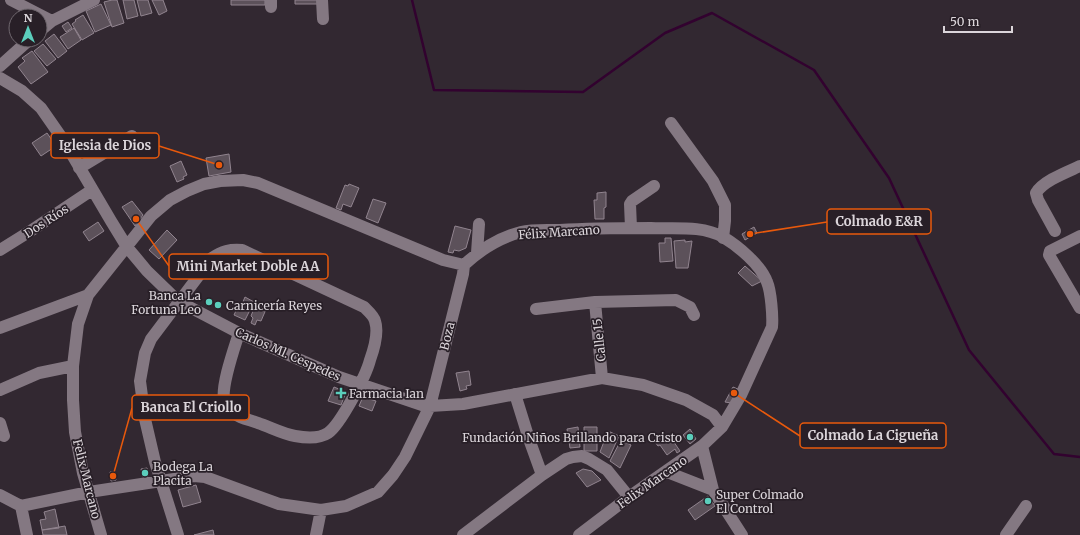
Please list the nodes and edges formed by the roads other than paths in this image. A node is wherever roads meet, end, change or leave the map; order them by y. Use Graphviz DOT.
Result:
graph roads {
  1 [pos="11,0"];
  2 [pos="94,0"];
  3 [pos="322,0"];
  4 [pos="323,19"];
  5 [pos="52,21"];
  6 [pos="48,24"];
  7 [pos="20,48"];
  8 [pos="0,66"];
  9 [pos="0,78"];
  10 [pos="671,123"];
  11 [pos="132,136"];
  12 [pos="1080,166"];
  13 [pos="79,168"];
  14 [pos="654,186"];
  15 [pos="92,190"];
  16 [pos="479,224"];
  17 [pos="631,228"];
  18 [pos="1055,231"];
  19 [pos="1080,236"];
  20 [pos="723,238"];
  21 [pos="127,247"];
  22 [pos="0,250"];
  23 [pos="477,253"];
  24 [pos="464,265"];
  25 [pos="88,295"];
  26 [pos="178,301"];
  27 [pos="595,302"];
  28 [pos="1080,308"];
  29 [pos="536,309"];
  30 [pos="694,315"];
  31 [pos="0,328"];
  32 [pos="239,333"];
  33 [pos="73,366"];
  34 [pos="602,378"];
  35 [pos="359,384"];
  36 [pos="0,390"];
  37 [pos="515,394"];
  38 [pos="430,406"];
  39 [pos="0,423"];
  40 [pos="722,426"];
  41 [pos="4,436"];
  42 [pos="702,446"];
  43 [pos="667,472"];
  44 [pos="542,475"];
  45 [pos="161,481"];
  46 [pos="713,490"];
  47 [pos="89,492"];
  48 [pos="0,495"];
  49 [pos="629,498"];
  50 [pos="21,506"];
  51 [pos="1026,506"];
  52 [pos="321,510"];
  53 [pos="27,535"];
  54 [pos="101,535"];
  55 [pos="178,535"];
  56 [pos="316,535"];
  57 [pos="463,535"];
  58 [pos="579,535"];
  59 [pos="742,535"];
  60 [pos="1006,535"];
  1 -- 5 [label="street"];
  2 -- 5 [label="street"];
  3 -- 4 [label="street"];
  5 -- 6 [label="street"];
  7 -- 8 [label="street"];
  9 -- 13 [label="street, Carlos Ml. Cespedes"];
  10 -- 20 [label="street"];
  11 -- 13 [label="street"];
  12 -- 18 [label="street"];
  13 -- 15 [label="street, Carlos Ml. Cespedes"];
  14 -- 17 [label="street"];
  15 -- 21 [label="street, Carlos Ml. Cespedes"];
  15 -- 22 [label="street, Dos Ríos"];
  16 -- 23 [label="street"];
  17 -- 20 [label="street, Félix Marcano"];
  17 -- 23 [label="street, Félix Marcano"];
  19 -- 28 [label="street"];
  20 -- 40 [label="street, Félix Marcano"];
  21 -- 24 [label="street"];
  21 -- 25 [label="street, Felix Marcano"];
  21 -- 26 [label="street, Carlos Ml. Cespedes"];
  23 -- 24 [label="street, Félix Marcano"];
  24 -- 38 [label="street, Boza"];
  25 -- 31 [label="street"];
  25 -- 33 [label="street, Felix Marcano"];
  26 -- 32 [label="street, Carlos Ml. Cespedes"];
  26 -- 35 [label="street"];
  26 -- 45 [label="street"];
  27 -- 29 [label="street"];
  27 -- 30 [label="street"];
  27 -- 34 [label="street, Calle 15"];
  32 -- 35 [label="street, Carlos Ml. Cespedes"];
  32 -- 35 [label="street"];
  33 -- 36 [label="street"];
  33 -- 47 [label="street, Felix Marcano"];
  34 -- 37 [label="street, Carlos Ml. Cespedes"];
  34 -- 40 [label="street, Carlos Ml. Cespedes"];
  35 -- 38 [label="street, Carlos Ml. Cespedes"];
  37 -- 38 [label="street, Carlos Ml. Cespedes"];
  37 -- 44 [label="street"];
  38 -- 52 [label="street, Boza"];
  39 -- 41 [label="street"];
  40 -- 42 [label="street, Felix Marcano"];
  42 -- 43 [label="street, Felix Marcano"];
  42 -- 46 [label="street"];
  43 -- 46 [label="street"];
  43 -- 49 [label="street, Felix Marcano"];
  44 -- 49 [label="street"];
  44 -- 57 [label="street"];
  45 -- 47 [label="street, Boza"];
  45 -- 52 [label="street, Boza"];
  45 -- 55 [label="street"];
  46 -- 59 [label="street"];
  47 -- 50 [label="street, Boza"];
  47 -- 54 [label="street, Felix Marcano"];
  48 -- 50 [label="street"];
  49 -- 58 [label="street, Felix Marcano"];
  50 -- 53 [label="street"];
  51 -- 60 [label="street"];
  52 -- 56 [label="street"];
}
